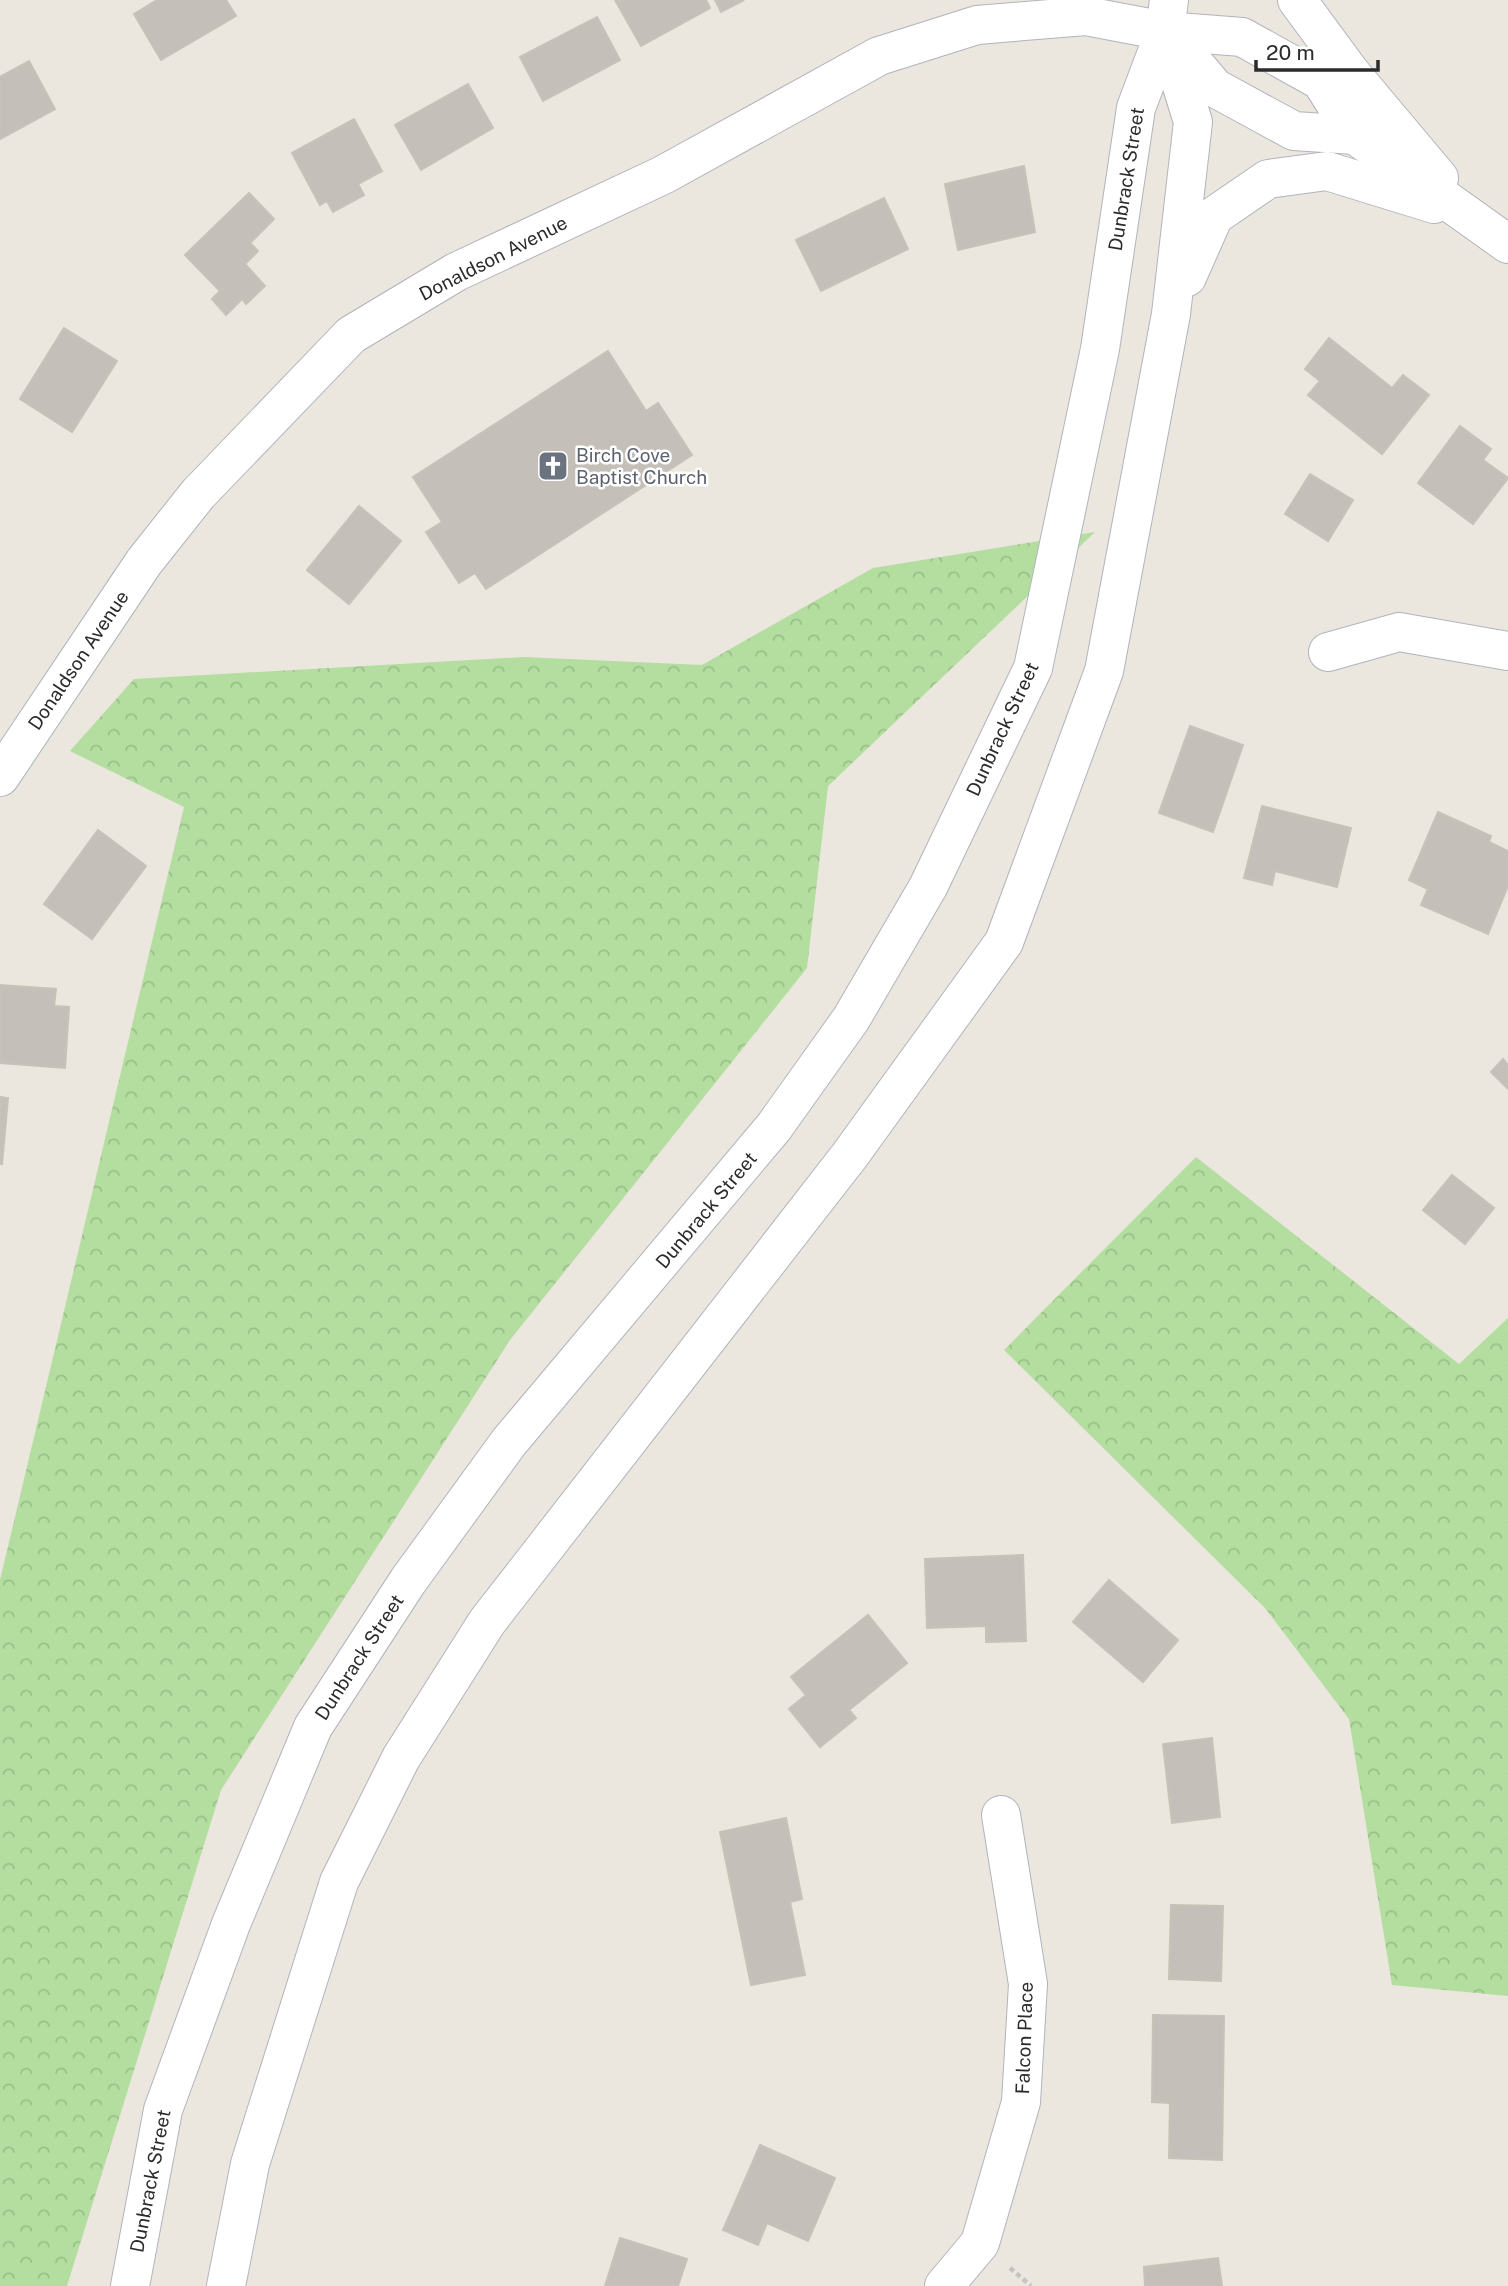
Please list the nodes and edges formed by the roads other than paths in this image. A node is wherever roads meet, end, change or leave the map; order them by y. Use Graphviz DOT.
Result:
graph roads {
  1 [pos="1297,0"];
  2 [pos="1167,15"];
  3 [pos="1355,135"];
  4 [pos="1470,214"];
  5 [pos="1508,244"];
  6 [pos="1171,314"];
  7 [pos="1508,650"];
  8 [pos="1328,652"];
  9 [pos="0,777"];
  10 [pos="1002,1815"];
  11 [pos="130,2286"];
  12 [pos="226,2286"];
  13 [pos="944,2286"];
  1 -- 4 [label="main road"];
  2 -- 3 [label="main road, Donaldson Avenue"];
  2 -- 3 [label="main road"];
  2 -- 6 [label="main road"];
  2 -- 9 [label="main road, Donaldson Avenue"];
  2 -- 11 [label="main road, Dunbrack Street"];
  3 -- 4 [label="main road"];
  4 -- 5 [label="main road"];
  4 -- 6 [label="main road"];
  6 -- 12 [label="main road"];
  7 -- 8 [label="main road"];
  10 -- 13 [label="main road, Falcon Place"];
}
